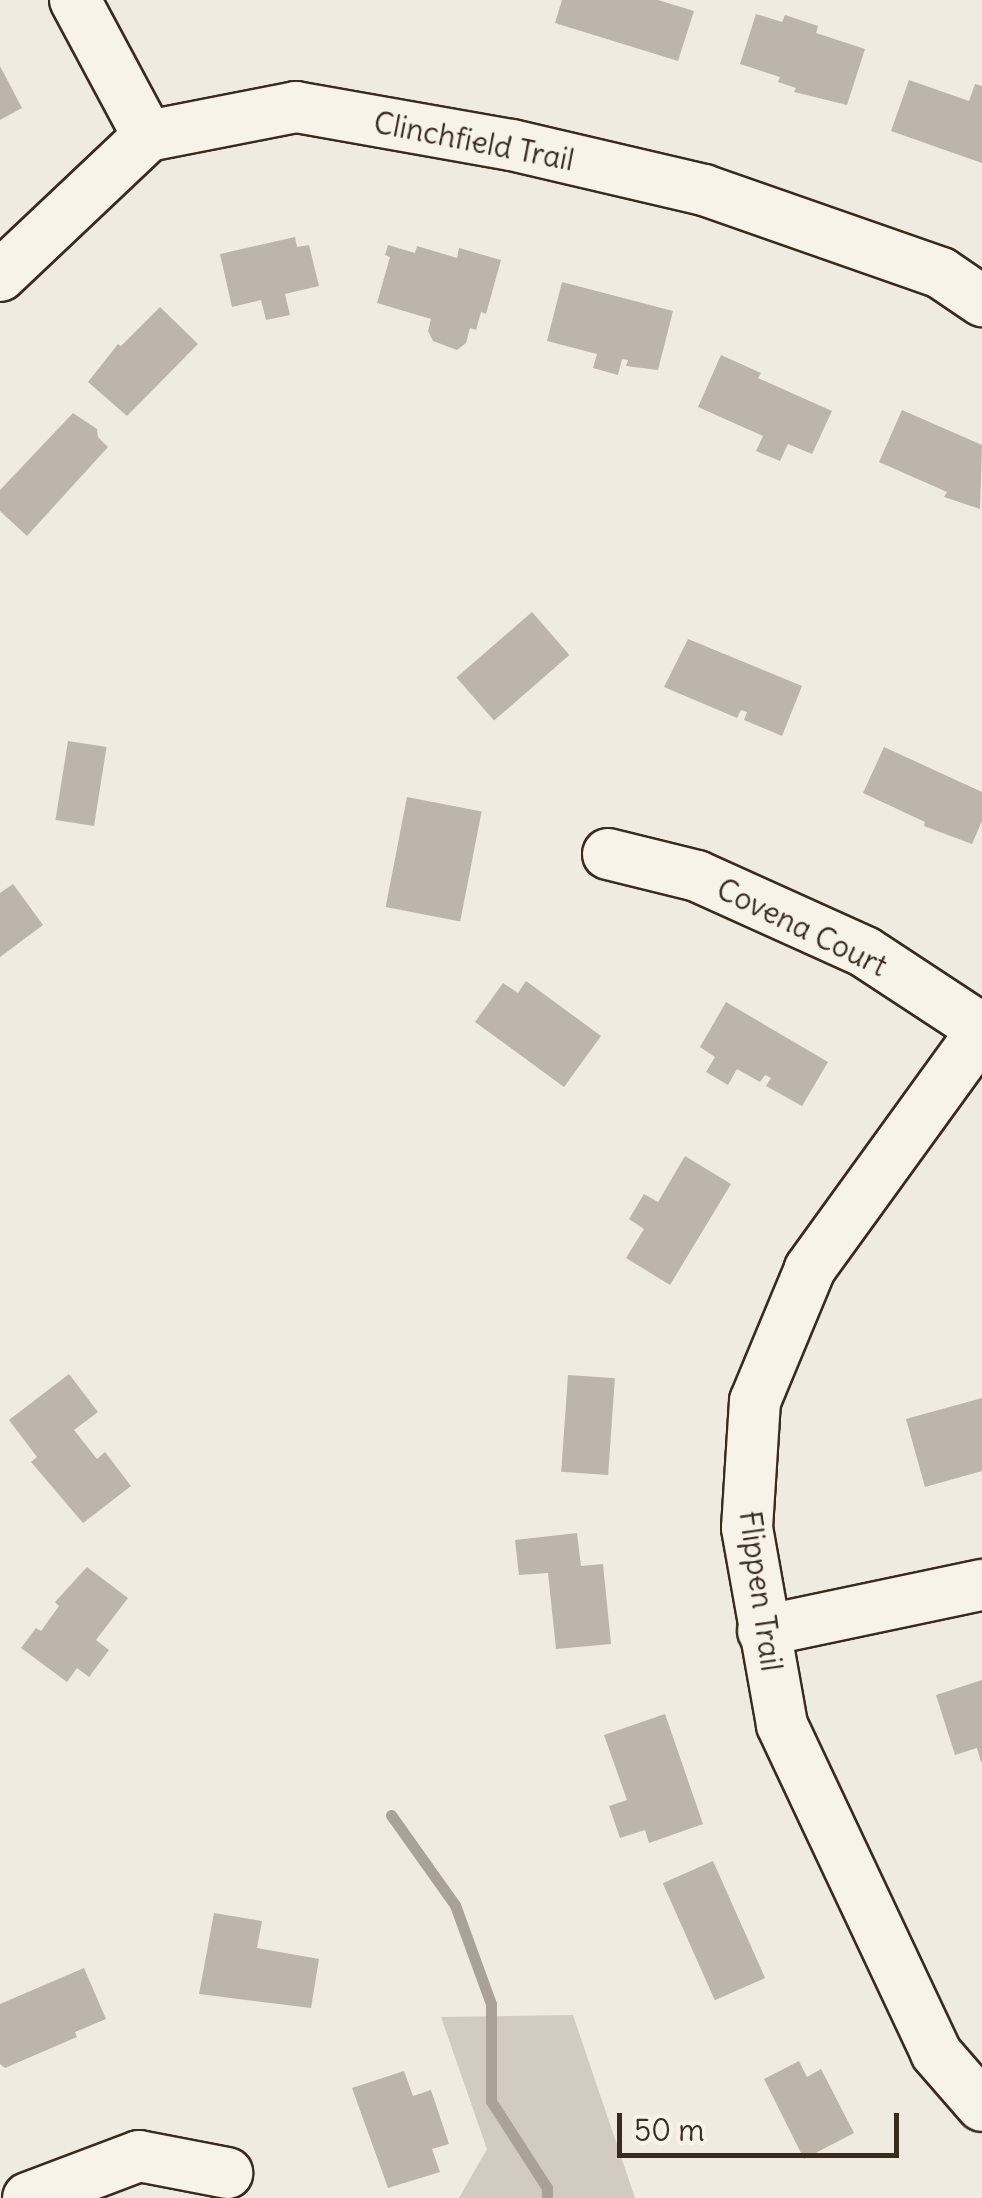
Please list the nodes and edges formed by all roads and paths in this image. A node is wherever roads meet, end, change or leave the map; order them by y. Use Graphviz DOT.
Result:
graph roads {
  1 [pos="74,0"];
  2 [pos="148,136"];
  3 [pos="0,276"];
  4 [pos="982,300"];
  5 [pos="608,854"];
  6 [pos="982,1030"];
  7 [pos="982,1585"];
  8 [pos="762,1631"];
  9 [pos="982,2106"];
  10 [pos="227,2173"];
  11 [pos="28,2198"];
  1 -- 2 [label="street"];
  2 -- 3 [label="street"];
  2 -- 4 [label="street, Clinchfield Trail"];
  5 -- 6 [label="street, Covena Court"];
  6 -- 8 [label="street, Flippen Trail"];
  7 -- 8 [label="street"];
  8 -- 9 [label="street, Flippen Trail"];
  10 -- 11 [label="street"];
}
